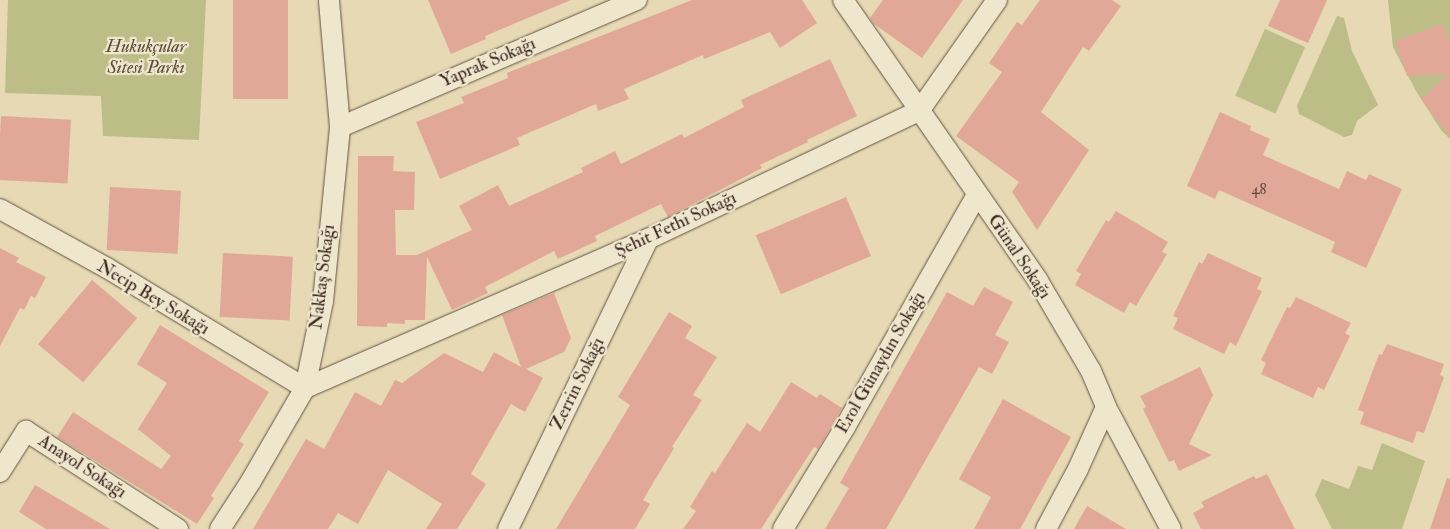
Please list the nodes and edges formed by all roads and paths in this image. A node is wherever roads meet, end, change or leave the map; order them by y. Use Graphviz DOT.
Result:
graph roads {
  1 [pos="329,0"];
  2 [pos="637,0"];
  3 [pos="843,0"];
  4 [pos="997,0"];
  5 [pos="919,112"];
  6 [pos="340,127"];
  7 [pos="977,195"];
  8 [pos="0,209"];
  9 [pos="648,239"];
  10 [pos="306,388"];
  11 [pos="1106,407"];
  12 [pos="0,472"];
  13 [pos="178,529"];
  14 [pos="220,529"];
  15 [pos="508,529"];
  16 [pos="783,529"];
  17 [pos="1046,529"];
  18 [pos="1171,529"];
  1 -- 6 [label="street, Nakkaş Sokağı"];
  2 -- 6 [label="street, Yaprak Sokağı"];
  3 -- 5 [label="street, Günal Sokağı"];
  4 -- 5 [label="street"];
  5 -- 7 [label="street, Günal Sokağı"];
  5 -- 9 [label="street, Şehit Fethi Sokağı"];
  6 -- 10 [label="street, Nakkaş Sokağı"];
  7 -- 11 [label="street, Günal Sokağı"];
  7 -- 16 [label="street, Erol Günaydın Sokağı"];
  8 -- 10 [label="street, Necip Bey Sokağı"];
  9 -- 10 [label="street, Şehit Fethi Sokağı"];
  9 -- 15 [label="street, Zerrin Sokağı"];
  10 -- 14 [label="street, Nakkaş Sokağı"];
  11 -- 17 [label="street"];
  11 -- 18 [label="street, Günal Sokağı"];
  12 -- 13 [label="street, Anayol Sokağı"];
}
